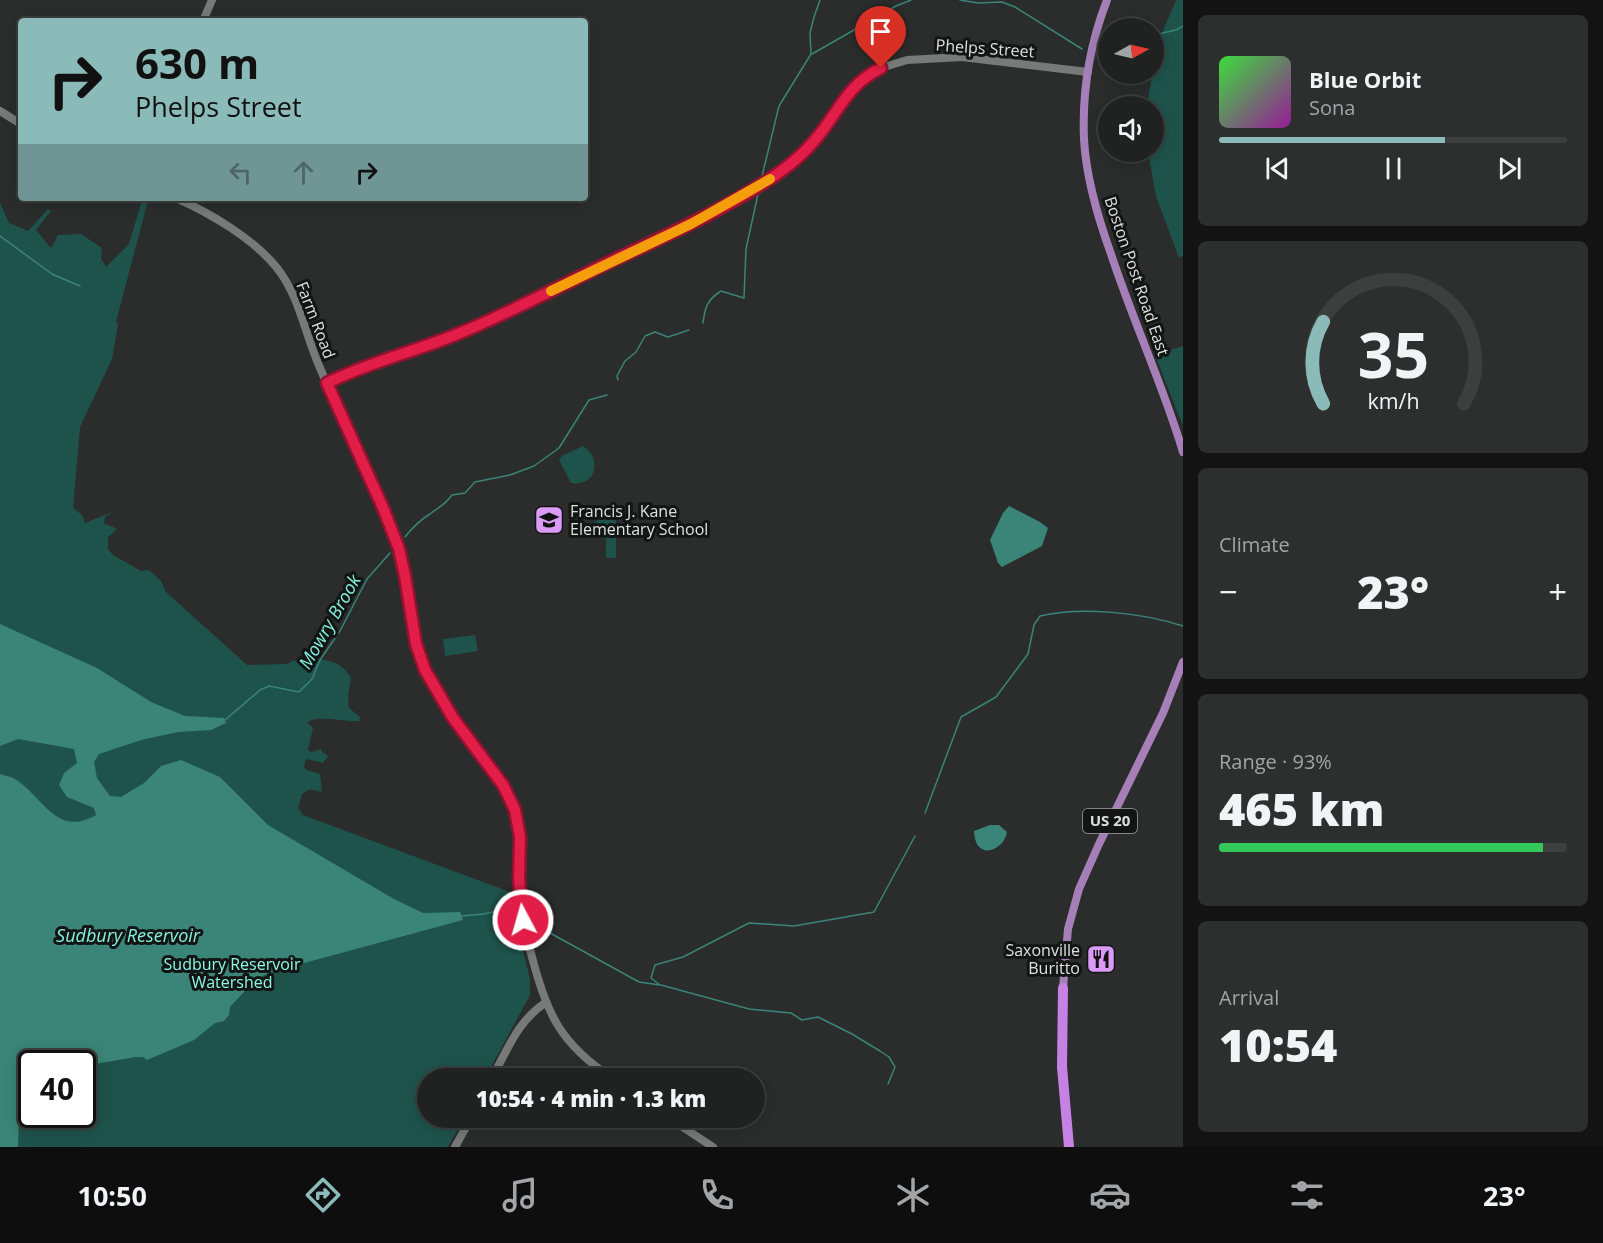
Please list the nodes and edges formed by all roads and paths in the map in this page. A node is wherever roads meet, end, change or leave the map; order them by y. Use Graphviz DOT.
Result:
graph roads {
  1 [pos="212,0"];
  2 [pos="1107,0"];
  3 [pos="204,18"];
  4 [pos="1088,72"];
  5 [pos="0,111"];
  6 [pos="18,122"];
  7 [pos="182,201"];
  8 [pos="327,383"];
  9 [pos="1183,452"];
  10 [pos="1183,662"];
  11 [pos="1063,988"];
  12 [pos="545,1003"];
  13 [pos="498,1068"];
  14 [pos="599,1068"];
  15 [pos="465,1128"];
  16 [pos="684,1128"];
  17 [pos="455,1147"];
  18 [pos="712,1147"];
  19 [pos="1069,1147"];
  1 -- 3 [label="street"];
  2 -- 4 [label="main road, Boston Post Road East"];
  4 -- 8 [label="street, Phelps Street"];
  4 -- 9 [label="main road, Boston Post Road East"];
  5 -- 6 [label="street"];
  7 -- 8 [label="street, Farm Road"];
  8 -- 12 [label="street, Farm Road"];
  10 -- 11 [label="main road, US 20"];
  11 -- 19 [label="highway, US 20"];
  12 -- 13 [label="street"];
  12 -- 14 [label="street, Farm Road"];
  15 -- 17 [label="street"];
  16 -- 18 [label="street"];
}
